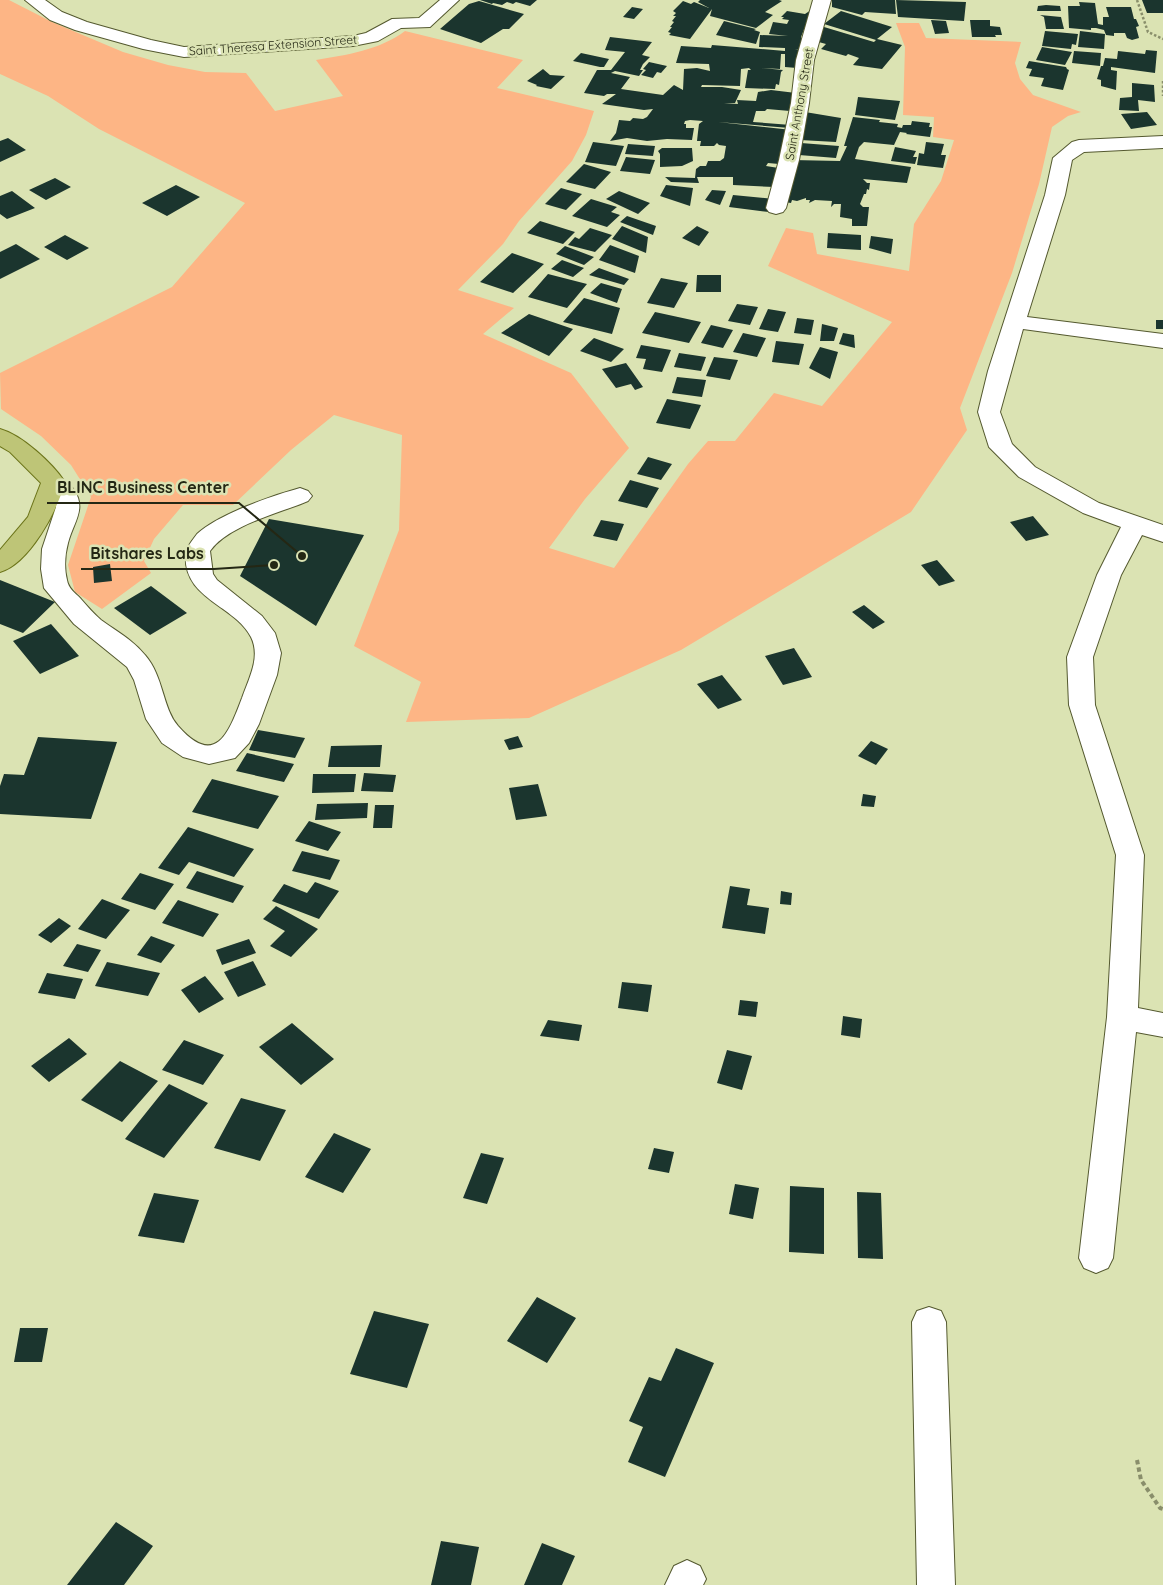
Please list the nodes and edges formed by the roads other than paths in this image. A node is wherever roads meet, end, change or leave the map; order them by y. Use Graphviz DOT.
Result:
graph roads {
  1 [pos="34,0"];
  2 [pos="450,0"];
  3 [pos="822,0"];
  4 [pos="1163,142"];
  5 [pos="776,208"];
  6 [pos="1016,322"];
  7 [pos="1163,341"];
  8 [pos="0,436"];
  9 [pos="53,482"];
  10 [pos="300,496"];
  11 [pos="1136,524"];
  12 [pos="1163,534"];
  13 [pos="0,564"];
  14 [pos="1122,1017"];
  15 [pos="1163,1025"];
  16 [pos="1096,1258"];
  17 [pos="929,1322"];
  18 [pos="936,1585"];
  1 -- 2 [label="street, Saint Theresa Extension Street"];
  3 -- 5 [label="street, Saint Anthony Street"];
  4 -- 6 [label="street"];
  6 -- 7 [label="street"];
  6 -- 11 [label="street"];
  8 -- 9 [label="main road"];
  9 -- 10 [label="street"];
  9 -- 13 [label="main road"];
  11 -- 12 [label="street"];
  11 -- 14 [label="street"];
  14 -- 15 [label="street"];
  14 -- 16 [label="street"];
  17 -- 18 [label="street"];
}
